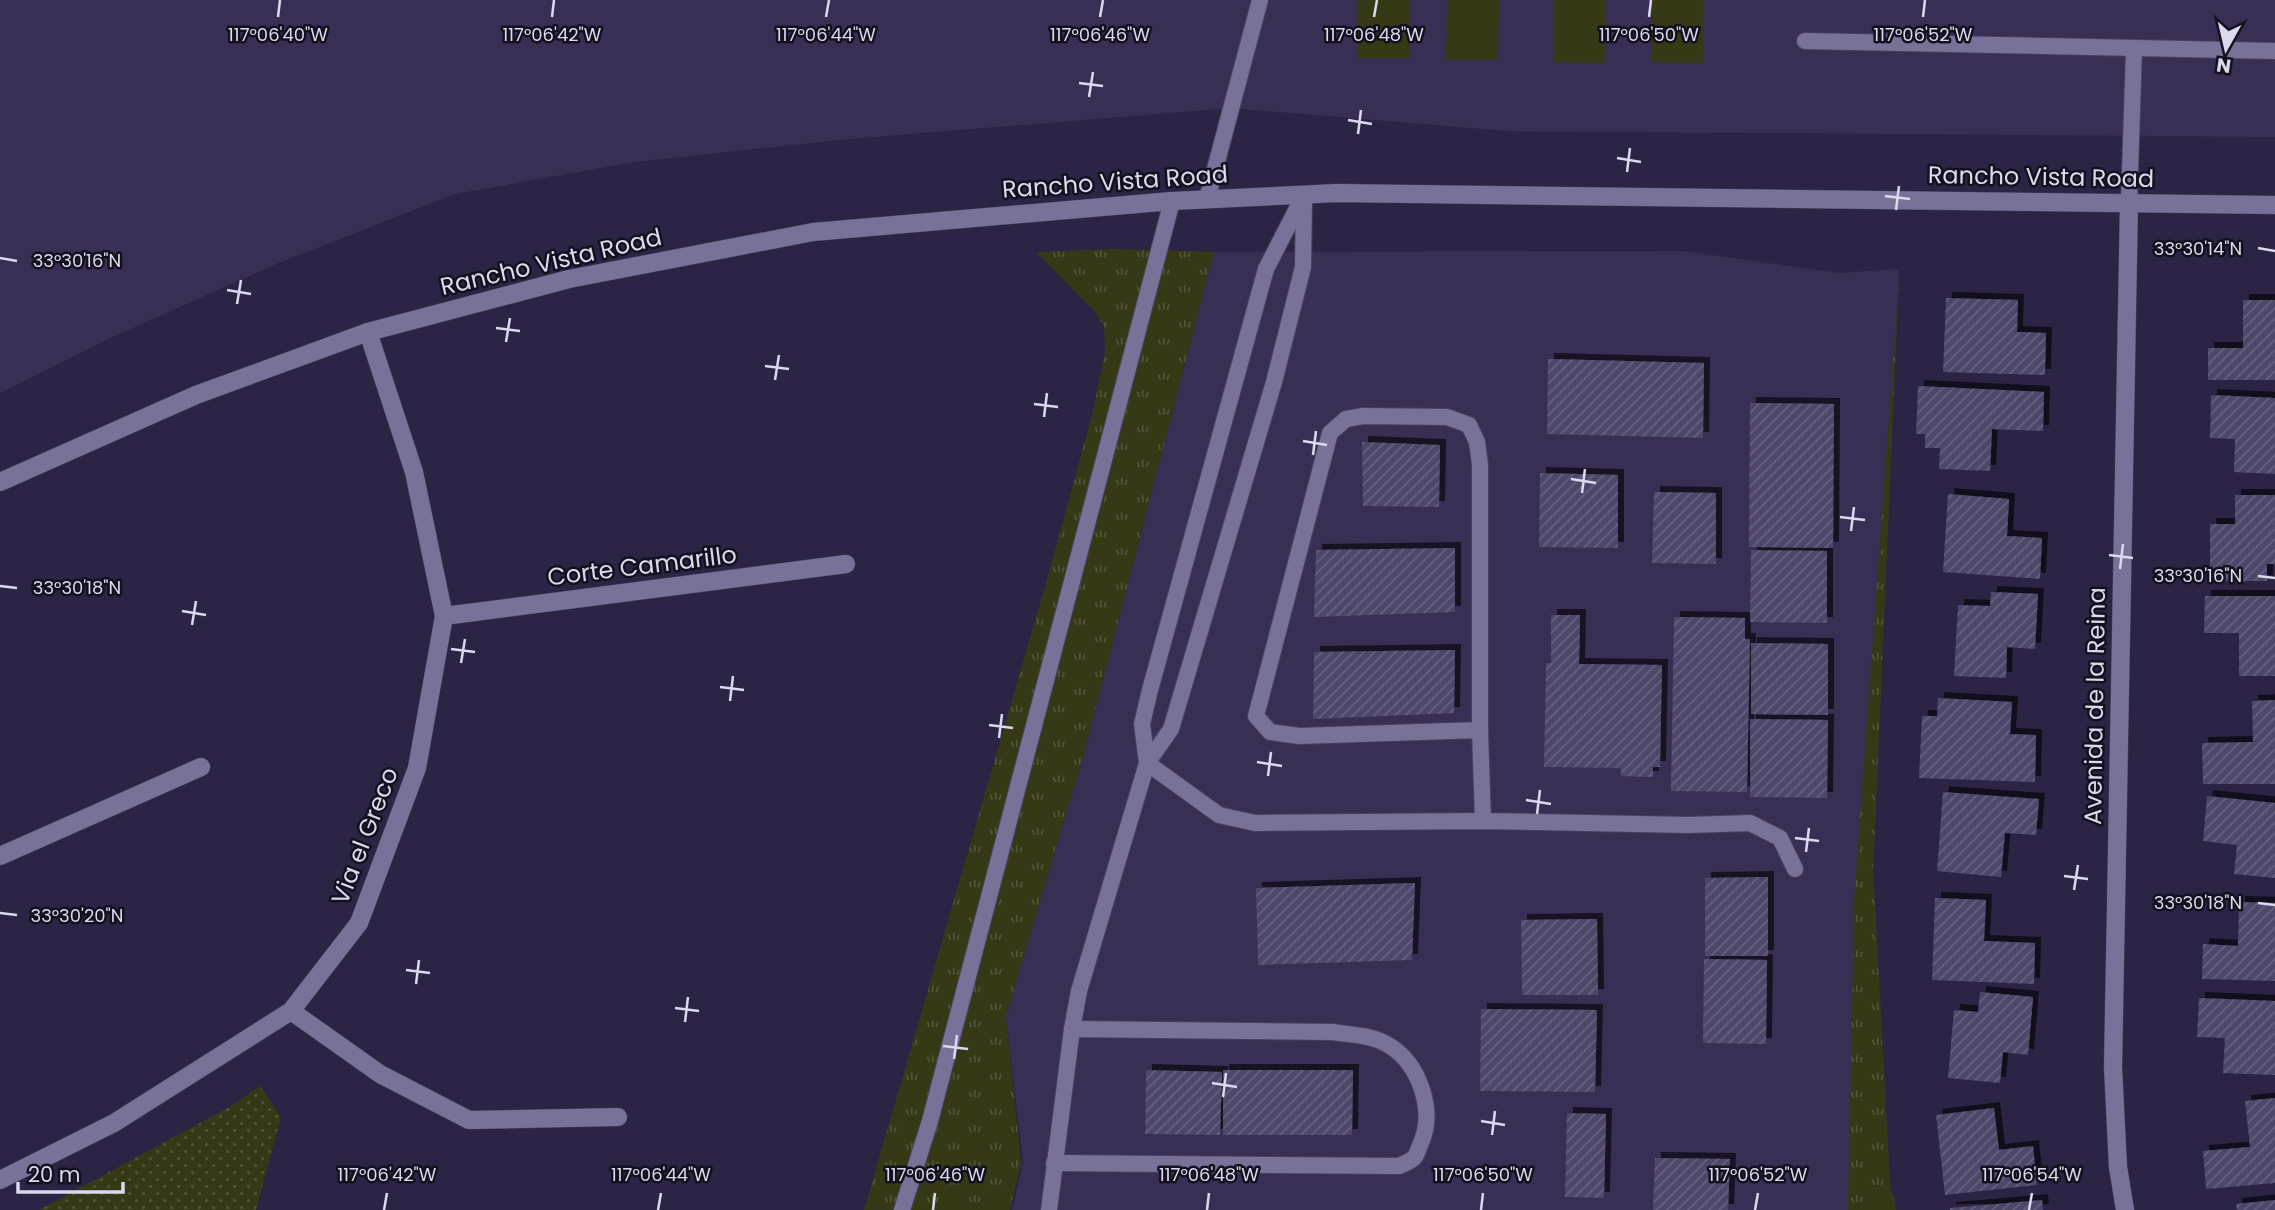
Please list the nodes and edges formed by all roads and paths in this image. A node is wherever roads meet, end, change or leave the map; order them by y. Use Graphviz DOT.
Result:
graph roads {
  1 [pos="1260,0"];
  2 [pos="1805,41"];
  3 [pos="2134,49"];
  4 [pos="2275,51"];
  5 [pos="1304,195"];
  6 [pos="1207,199"];
  7 [pos="1172,201"];
  8 [pos="2129,203"];
  9 [pos="2275,205"];
  10 [pos="368,332"];
  11 [pos="0,482"];
  12 [pos="846,564"];
  13 [pos="444,616"];
  14 [pos="1480,730"];
  15 [pos="1147,763"];
  16 [pos="201,766"];
  17 [pos="1483,821"];
  18 [pos="0,856"];
  19 [pos="1795,869"];
  20 [pos="291,1011"];
  21 [pos="1072,1029"];
  22 [pos="618,1117"];
  23 [pos="1054,1163"];
  24 [pos="0,1180"];
  25 [pos="902,1210"];
  26 [pos="1049,1210"];
  27 [pos="2125,1210"];
  1 -- 6 [label="lane"];
  2 -- 3 [label="lane"];
  3 -- 4 [label="lane"];
  3 -- 8 [label="lane"];
  5 -- 6 [label="street, Rancho Vista Road"];
  5 -- 8 [label="street, Rancho Vista Road"];
  5 -- 15 [label="lane"];
  5 -- 15 [label="lane"];
  6 -- 7 [label="street, Rancho Vista Road"];
  7 -- 10 [label="street, Rancho Vista Road"];
  7 -- 25 [label="lane"];
  8 -- 9 [label="street, Rancho Vista Road"];
  8 -- 27 [label="street, Avenida de la Reina"];
  10 -- 11 [label="street, Rancho Vista Road"];
  10 -- 13 [label="street, Via el Greco"];
  12 -- 13 [label="street, Corte Camarillo"];
  13 -- 20 [label="street, Via el Greco"];
  14 -- 14 [label="lane"];
  14 -- 17 [label="lane"];
  15 -- 17 [label="lane"];
  15 -- 21 [label="lane"];
  16 -- 18 [label="street"];
  17 -- 19 [label="lane"];
  20 -- 22 [label="street"];
  20 -- 24 [label="street, Via el Greco"];
  21 -- 23 [label="lane"];
  21 -- 23 [label="lane"];
  23 -- 26 [label="lane"];
}
